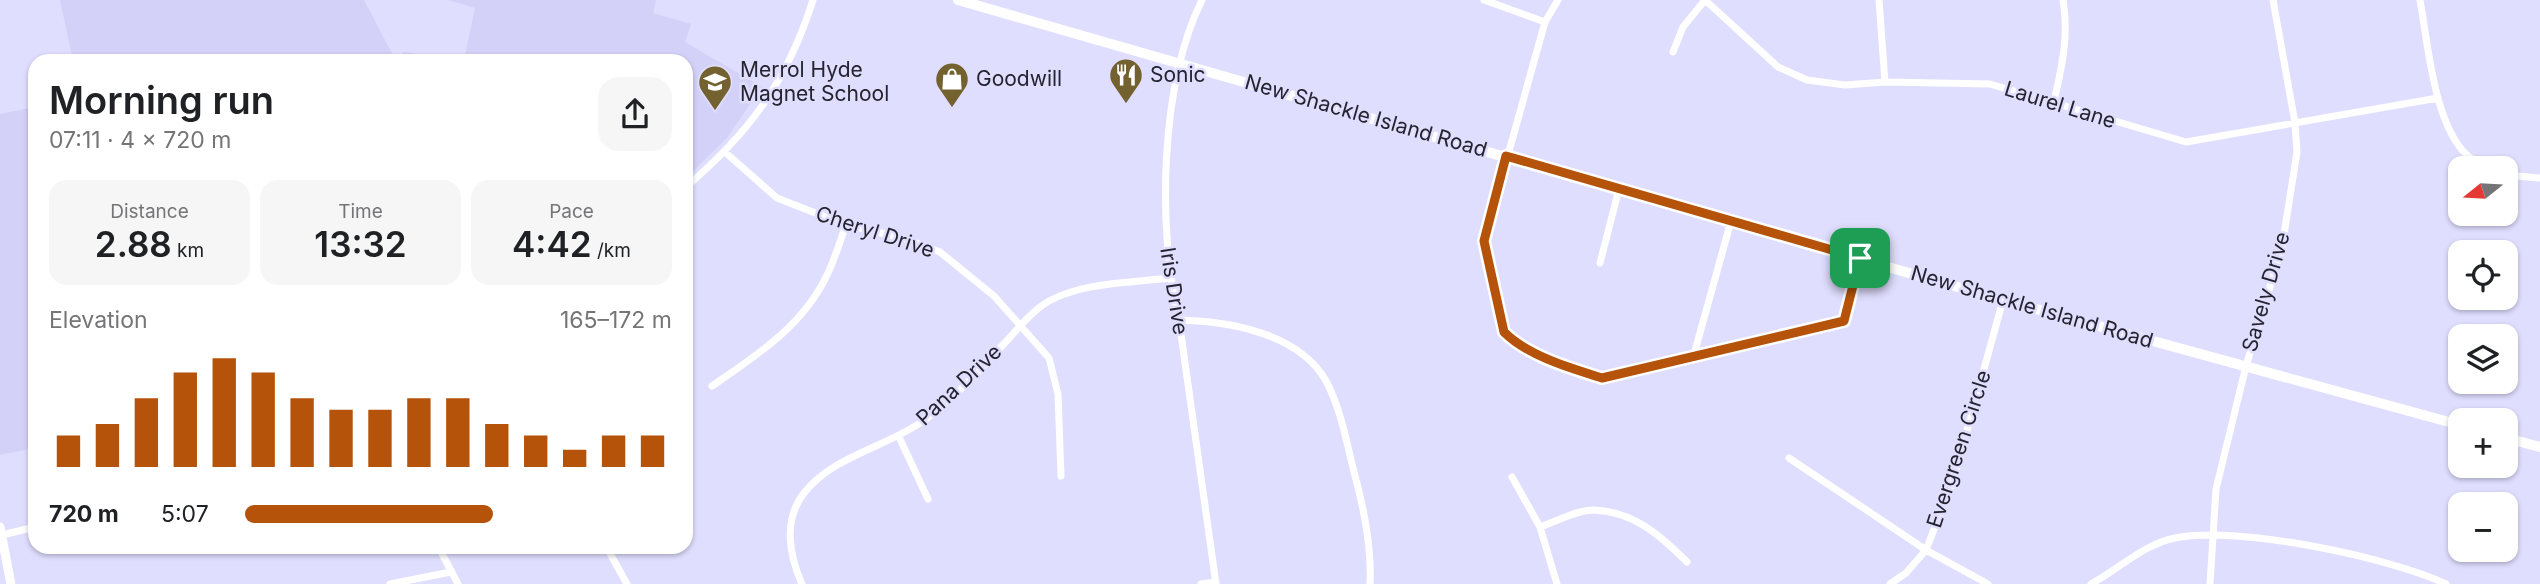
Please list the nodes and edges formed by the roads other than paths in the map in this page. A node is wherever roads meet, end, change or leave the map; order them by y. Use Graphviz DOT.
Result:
graph roads {
  1 [pos="813,0"];
  2 [pos="958,0"];
  3 [pos="1202,0"];
  4 [pos="1484,0"];
  5 [pos="1558,0"];
  6 [pos="1705,0"];
  7 [pos="1879,0"];
  8 [pos="2063,0"];
  9 [pos="2273,0"];
  10 [pos="2420,0"];
  11 [pos="1545,22"];
  12 [pos="1673,52"];
  13 [pos="1181,65"];
  14 [pos="1885,82"];
  15 [pos="2438,98"];
  16 [pos="2054,101"];
  17 [pos="2295,123"];
  18 [pos="726,153"];
  19 [pos="1506,156"];
  20 [pos="2468,156"];
  21 [pos="2518,176"];
  22 [pos="2539,178"];
  23 [pos="693,181"];
  24 [pos="1619,188"];
  25 [pos="1731,221"];
  26 [pos="846,225"];
  27 [pos="1860,258"];
  28 [pos="1600,263"];
  29 [pos="1169,278"];
  30 [pos="2003,300"];
  31 [pos="1179,320"];
  32 [pos="1022,325"];
  33 [pos="1693,358"];
  34 [pos="2246,366"];
  35 [pos="712,386"];
  36 [pos="2448,422"];
  37 [pos="899,438"];
  38 [pos="2518,441"];
  39 [pos="2540,447"];
  40 [pos="1789,458"];
  41 [pos="1061,476"];
  42 [pos="1511,477"];
  43 [pos="928,499"];
  44 [pos="1540,527"];
  45 [pos="28,528"];
  46 [pos="1,531"];
  47 [pos="2213,534"];
  48 [pos="1926,550"];
  49 [pos="442,554"];
  50 [pos="610,554"];
  51 [pos="1687,562"];
  52 [pos="451,572"];
  53 [pos="1216,583"];
  54 [pos="11,584"];
  55 [pos="390,584"];
  56 [pos="458,584"];
  57 [pos="627,584"];
  58 [pos="802,584"];
  59 [pos="1201,584"];
  60 [pos="1370,584"];
  61 [pos="1557,584"];
  62 [pos="1889,584"];
  63 [pos="1988,584"];
  64 [pos="2091,584"];
  65 [pos="2210,584"];
  66 [pos="2446,584"];
  1 -- 18 [label="street"];
  2 -- 13 [label="main road, New Shackle Island Road"];
  3 -- 13 [label="street, Iris Drive"];
  4 -- 11 [label="street"];
  5 -- 11 [label="street"];
  6 -- 12 [label="street"];
  6 -- 14 [label="street, Laurel Lane"];
  7 -- 14 [label="street"];
  8 -- 16 [label="street"];
  9 -- 17 [label="street, Savely Drive"];
  10 -- 15 [label="street"];
  11 -- 19 [label="street"];
  13 -- 19 [label="main road, New Shackle Island Road"];
  13 -- 29 [label="street, Iris Drive"];
  14 -- 16 [label="street, Laurel Lane"];
  15 -- 17 [label="street, Laurel Lane"];
  15 -- 20 [label="street"];
  16 -- 17 [label="street, Laurel Lane"];
  17 -- 34 [label="street, Savely Drive"];
  18 -- 23 [label="street"];
  18 -- 26 [label="street, Cheryl Drive"];
  19 -- 24 [label="main road, New Shackle Island Road"];
  19 -- 33 [label="street"];
  21 -- 22 [label="street"];
  24 -- 25 [label="main road, New Shackle Island Road"];
  24 -- 28 [label="street"];
  25 -- 27 [label="main road, New Shackle Island Road"];
  25 -- 33 [label="street"];
  26 -- 32 [label="street, Cheryl Drive"];
  26 -- 35 [label="street"];
  27 -- 30 [label="main road, New Shackle Island Road"];
  27 -- 33 [label="street"];
  29 -- 31 [label="street, Iris Drive"];
  29 -- 32 [label="street, Pana Drive"];
  30 -- 34 [label="main road, New Shackle Island Road"];
  30 -- 48 [label="street, Evergreen Circle"];
  31 -- 53 [label="street, Iris Drive"];
  31 -- 60 [label="street"];
  32 -- 37 [label="street, Pana Drive"];
  32 -- 41 [label="street, Cheryl Drive"];
  34 -- 36 [label="main road, New Shackle Island Road"];
  34 -- 47 [label="street, Savely Drive"];
  37 -- 43 [label="street"];
  37 -- 58 [label="street, Pana Drive"];
  38 -- 39 [label="main road"];
  40 -- 48 [label="street"];
  42 -- 44 [label="street"];
  44 -- 51 [label="street"];
  44 -- 61 [label="street"];
  45 -- 46 [label="street"];
  46 -- 54 [label="street"];
  47 -- 64 [label="street"];
  47 -- 65 [label="street, Savely Drive"];
  47 -- 66 [label="street"];
  48 -- 62 [label="street, Evergreen Circle"];
  48 -- 63 [label="street"];
  49 -- 52 [label="street"];
  50 -- 57 [label="street"];
  52 -- 55 [label="street"];
  52 -- 56 [label="street"];
  53 -- 59 [label="street"];
}
